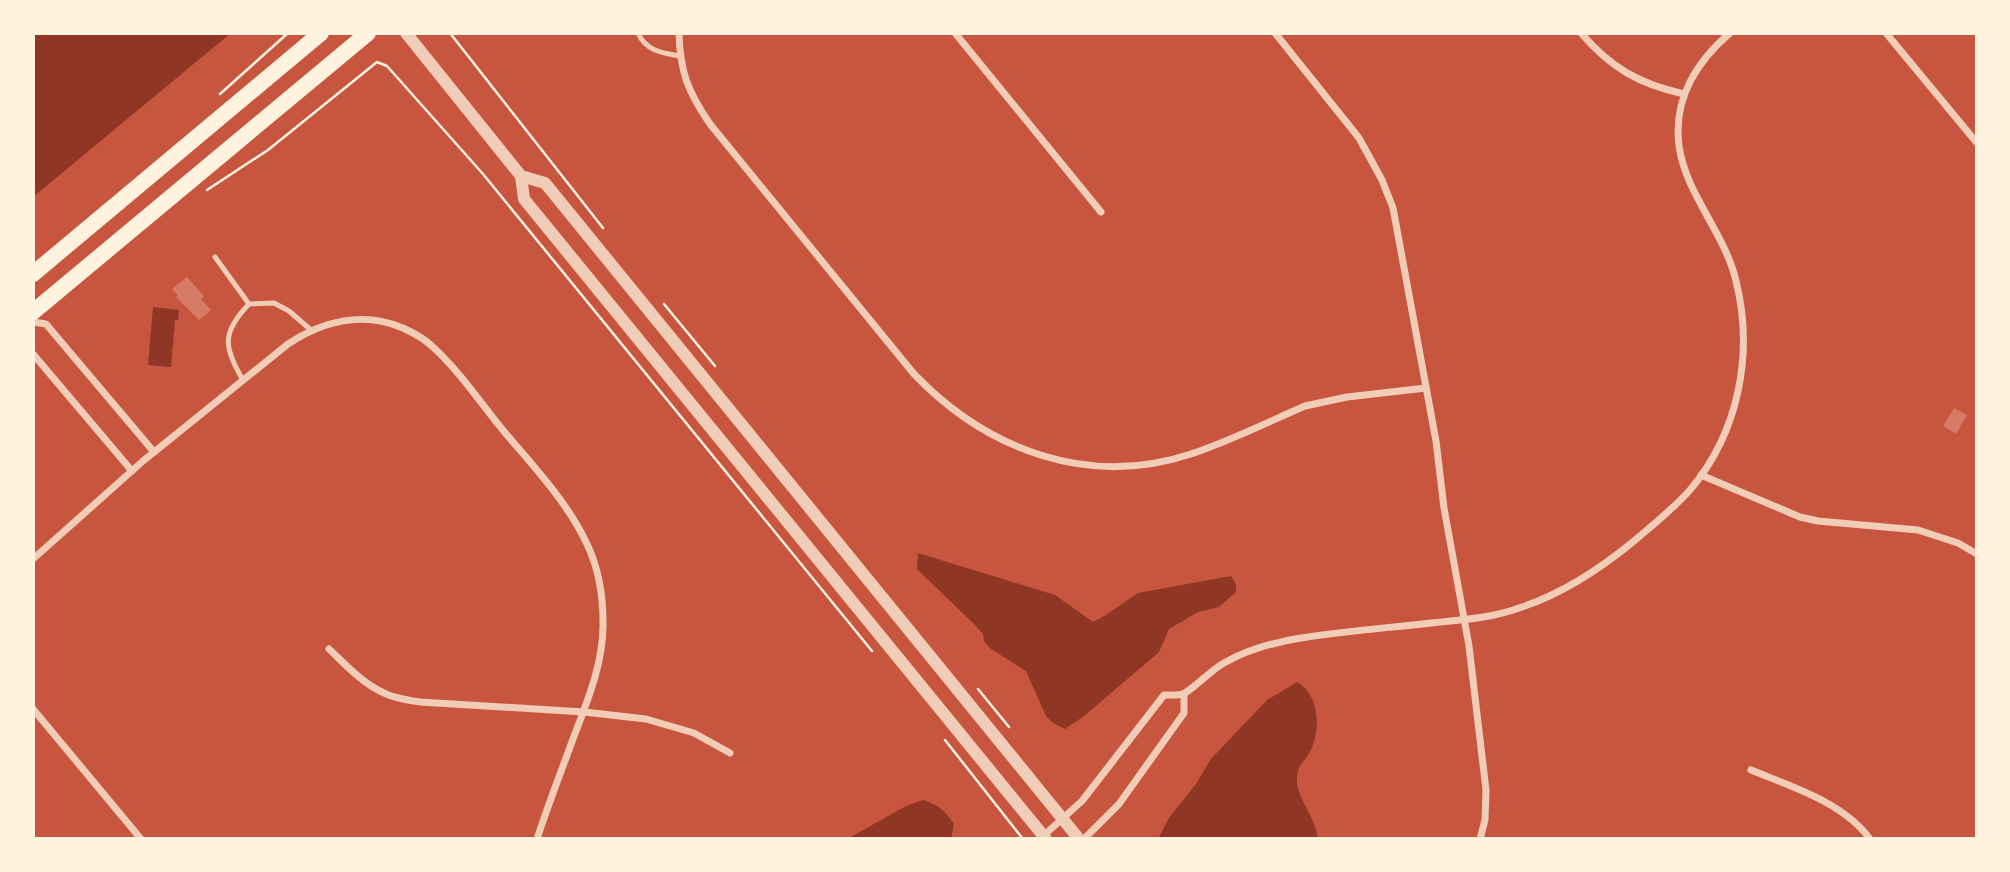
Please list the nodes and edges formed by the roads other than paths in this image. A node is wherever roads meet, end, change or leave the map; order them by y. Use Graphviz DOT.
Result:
graph roads {
  1 [pos="321,33"];
  2 [pos="368,33"];
  3 [pos="406,33"];
  4 [pos="638,33"];
  5 [pos="679,33"];
  6 [pos="955,33"];
  7 [pos="1275,33"];
  8 [pos="1581,33"];
  9 [pos="1730,33"];
  10 [pos="1886,33"];
  11 [pos="680,56"];
  12 [pos="1684,94"];
  13 [pos="1977,143"];
  14 [pos="521,176"];
  15 [pos="1101,212"];
  16 [pos="215,257"];
  17 [pos="33,274"];
  18 [pos="249,304"];
  19 [pos="33,312"];
  20 [pos="33,323"];
  21 [pos="311,330"];
  22 [pos="33,354"];
  23 [pos="243,380"];
  24 [pos="1426,388"];
  25 [pos="154,452"];
  26 [pos="132,471"];
  27 [pos="1701,475"];
  28 [pos="1977,554"];
  29 [pos="33,559"];
  30 [pos="1463,620"];
  31 [pos="329,649"];
  32 [pos="1184,694"];
  33 [pos="33,709"];
  34 [pos="584,712"];
  35 [pos="730,753"];
  36 [pos="1751,770"];
  37 [pos="1049,832"];
  38 [pos="141,839"];
  39 [pos="537,839"];
  40 [pos="1081,839"];
  41 [pos="1480,839"];
  42 [pos="1870,839"];
  1 -- 17 [label="main road"];
  2 -- 19 [label="main road"];
  3 -- 14 [label="street"];
  4 -- 11 [label="lane"];
  5 -- 11 [label="street"];
  6 -- 15 [label="street"];
  7 -- 24 [label="street"];
  8 -- 12 [label="street"];
  9 -- 12 [label="street"];
  10 -- 13 [label="street"];
  11 -- 24 [label="street"];
  12 -- 27 [label="street"];
  14 -- 37 [label="street"];
  14 -- 37 [label="street"];
  16 -- 18 [label="lane"];
  18 -- 21 [label="lane"];
  18 -- 23 [label="lane"];
  20 -- 25 [label="street"];
  21 -- 23 [label="street"];
  21 -- 34 [label="street"];
  22 -- 26 [label="street"];
  23 -- 25 [label="street"];
  24 -- 30 [label="street"];
  25 -- 26 [label="street"];
  26 -- 29 [label="street"];
  27 -- 28 [label="street"];
  27 -- 30 [label="street"];
  30 -- 32 [label="street"];
  30 -- 41 [label="street"];
  31 -- 34 [label="street"];
  32 -- 37 [label="street"];
  32 -- 40 [label="street"];
  33 -- 38 [label="street"];
  34 -- 35 [label="street"];
  34 -- 39 [label="street"];
  36 -- 42 [label="street"];
  37 -- 40 [label="street"];
}
